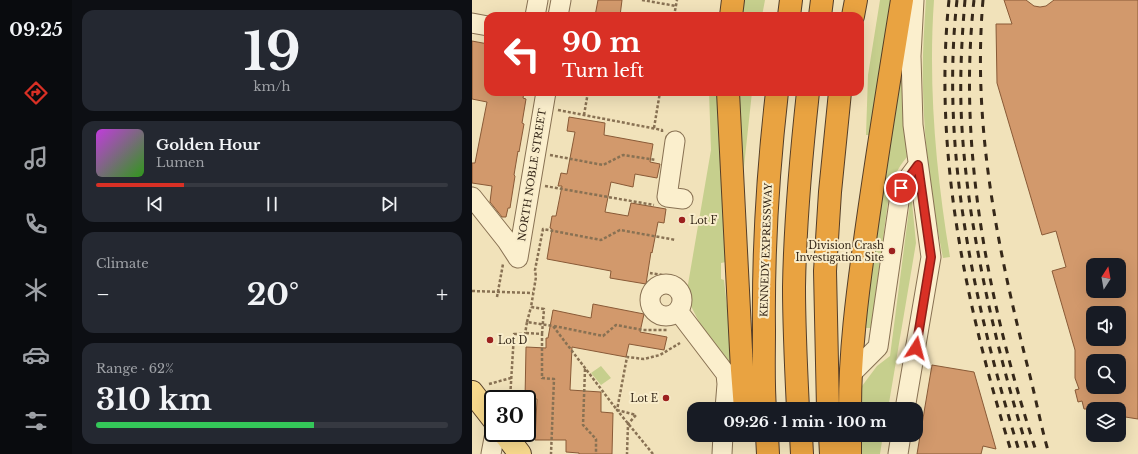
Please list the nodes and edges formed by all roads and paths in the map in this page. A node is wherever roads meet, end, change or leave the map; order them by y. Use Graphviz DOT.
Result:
graph roads {
  1 [pos="538,0"];
  2 [pos="561,0"];
  3 [pos="642,0"];
  4 [pos="677,0"];
  5 [pos="733,0"];
  6 [pos="791,0"];
  7 [pos="822,0"];
  8 [pos="856,0"];
  9 [pos="902,0"];
  10 [pos="914,0"];
  11 [pos="676,6"];
  12 [pos="536,12"];
  13 [pos="559,12"];
  14 [pos="675,12"];
  15 [pos="732,12"];
  16 [pos="790,12"];
  17 [pos="820,12"];
  18 [pos="854,12"];
  19 [pos="472,23"];
  20 [pos="484,25"];
  21 [pos="587,96"];
  22 [pos="659,96"];
  23 [pos="728,96"];
  24 [pos="777,96"];
  25 [pos="808,96"];
  26 [pos="840,96"];
  27 [pos="544,100"];
  28 [pos="584,115"];
  29 [pos="654,128"];
  30 [pos="668,140"];
  31 [pos="536,152"];
  32 [pos="658,153"];
  33 [pos="918,165"];
  34 [pos="531,183"];
  35 [pos="472,197"];
  36 [pos="683,200"];
  37 [pos="659,206"];
  38 [pos="676,240"];
  39 [pos="507,241"];
  40 [pos="650,273"];
  41 [pos="648,289"];
  42 [pos="472,291"];
  43 [pos="498,292"];
  44 [pos="533,293"];
  45 [pos="497,297"];
  46 [pos="531,307"];
  47 [pos="678,311"];
  48 [pos="527,322"];
  49 [pos="542,325"];
  50 [pos="553,326"];
  51 [pos="668,330"];
  52 [pos="526,333"];
  53 [pos="542,334"];
  54 [pos="680,343"];
  55 [pos="585,368"];
  56 [pos="851,374"];
  57 [pos="511,378"];
  58 [pos="480,388"];
  59 [pos="510,390"];
  60 [pos="484,398"];
  61 [pos="726,402"];
  62 [pos="745,402"];
  63 [pos="765,402"];
  64 [pos="798,402"];
  65 [pos="828,402"];
  66 [pos="850,402"];
  67 [pos="906,402"];
  68 [pos="617,410"];
  69 [pos="628,424"];
  70 [pos="493,442"];
  71 [pos="511,442"];
  72 [pos="723,442"];
  73 [pos="801,442"];
  74 [pos="830,442"];
  75 [pos="850,442"];
  76 [pos="900,442"];
  77 [pos="491,454"];
  78 [pos="520,454"];
  79 [pos="551,454"];
  80 [pos="596,454"];
  81 [pos="627,454"];
  82 [pos="653,454"];
  83 [pos="722,454"];
  84 [pos="802,454"];
  85 [pos="831,454"];
  86 [pos="850,454"];
  87 [pos="898,454"];
  1 -- 12 [label="street"];
  2 -- 13 [label="street"];
  3 -- 11 [label="path"];
  4 -- 11 [label="path"];
  5 -- 15 [label="highway"];
  6 -- 16 [label="highway"];
  7 -- 17 [label="highway"];
  8 -- 18 [label="highway"];
  9 -- 56 [label="highway"];
  10 -- 33 [label="street"];
  11 -- 14 [label="path"];
  19 -- 20 [label="street"];
  21 -- 28 [label="path"];
  22 -- 29 [label="path"];
  23 -- 62 [label="highway"];
  24 -- 63 [label="highway, KENNEDY EXPRESSWAY"];
  25 -- 64 [label="highway"];
  26 -- 65 [label="highway"];
  27 -- 28 [label="path"];
  27 -- 31 [label="street, NORTH NOBLE STREET"];
  28 -- 29 [label="path"];
  29 -- 30 [label="path"];
  30 -- 36 [label="street"];
  31 -- 32 [label="path"];
  31 -- 34 [label="street, NORTH NOBLE STREET"];
  33 -- 56 [label="street"];
  33 -- 67 [label="street"];
  34 -- 37 [label="path"];
  34 -- 39 [label="street, NORTH NOBLE STREET"];
  35 -- 39 [label="street"];
  38 -- 44 [label="path"];
  39 -- 43 [label="path"];
  40 -- 41 [label="path"];
  42 -- 43 [label="path"];
  43 -- 44 [label="path"];
  43 -- 45 [label="path"];
  44 -- 46 [label="path"];
  46 -- 48 [label="path"];
  46 -- 49 [label="path"];
  47 -- 61 [label="street"];
  48 -- 49 [label="path"];
  48 -- 52 [label="path"];
  49 -- 50 [label="path"];
  49 -- 53 [label="path"];
  50 -- 51 [label="path"];
  50 -- 55 [label="path"];
  52 -- 53 [label="path"];
  52 -- 57 [label="path"];
  53 -- 79 [label="path"];
  54 -- 68 [label="path"];
  55 -- 68 [label="path"];
  55 -- 80 [label="path"];
  56 -- 66 [label="highway"];
  57 -- 58 [label="path"];
  57 -- 59 [label="path"];
  58 -- 60 [label="main road"];
  68 -- 69 [label="path"];
  68 -- 69 [label="path"];
  69 -- 81 [label="path"];
  69 -- 82 [label="path"];
  70 -- 77 [label="street"];
  71 -- 78 [label="main road"];
  72 -- 83 [label="street"];
  73 -- 84 [label="highway"];
  74 -- 85 [label="highway"];
  75 -- 86 [label="highway"];
  76 -- 87 [label="street"];
}
